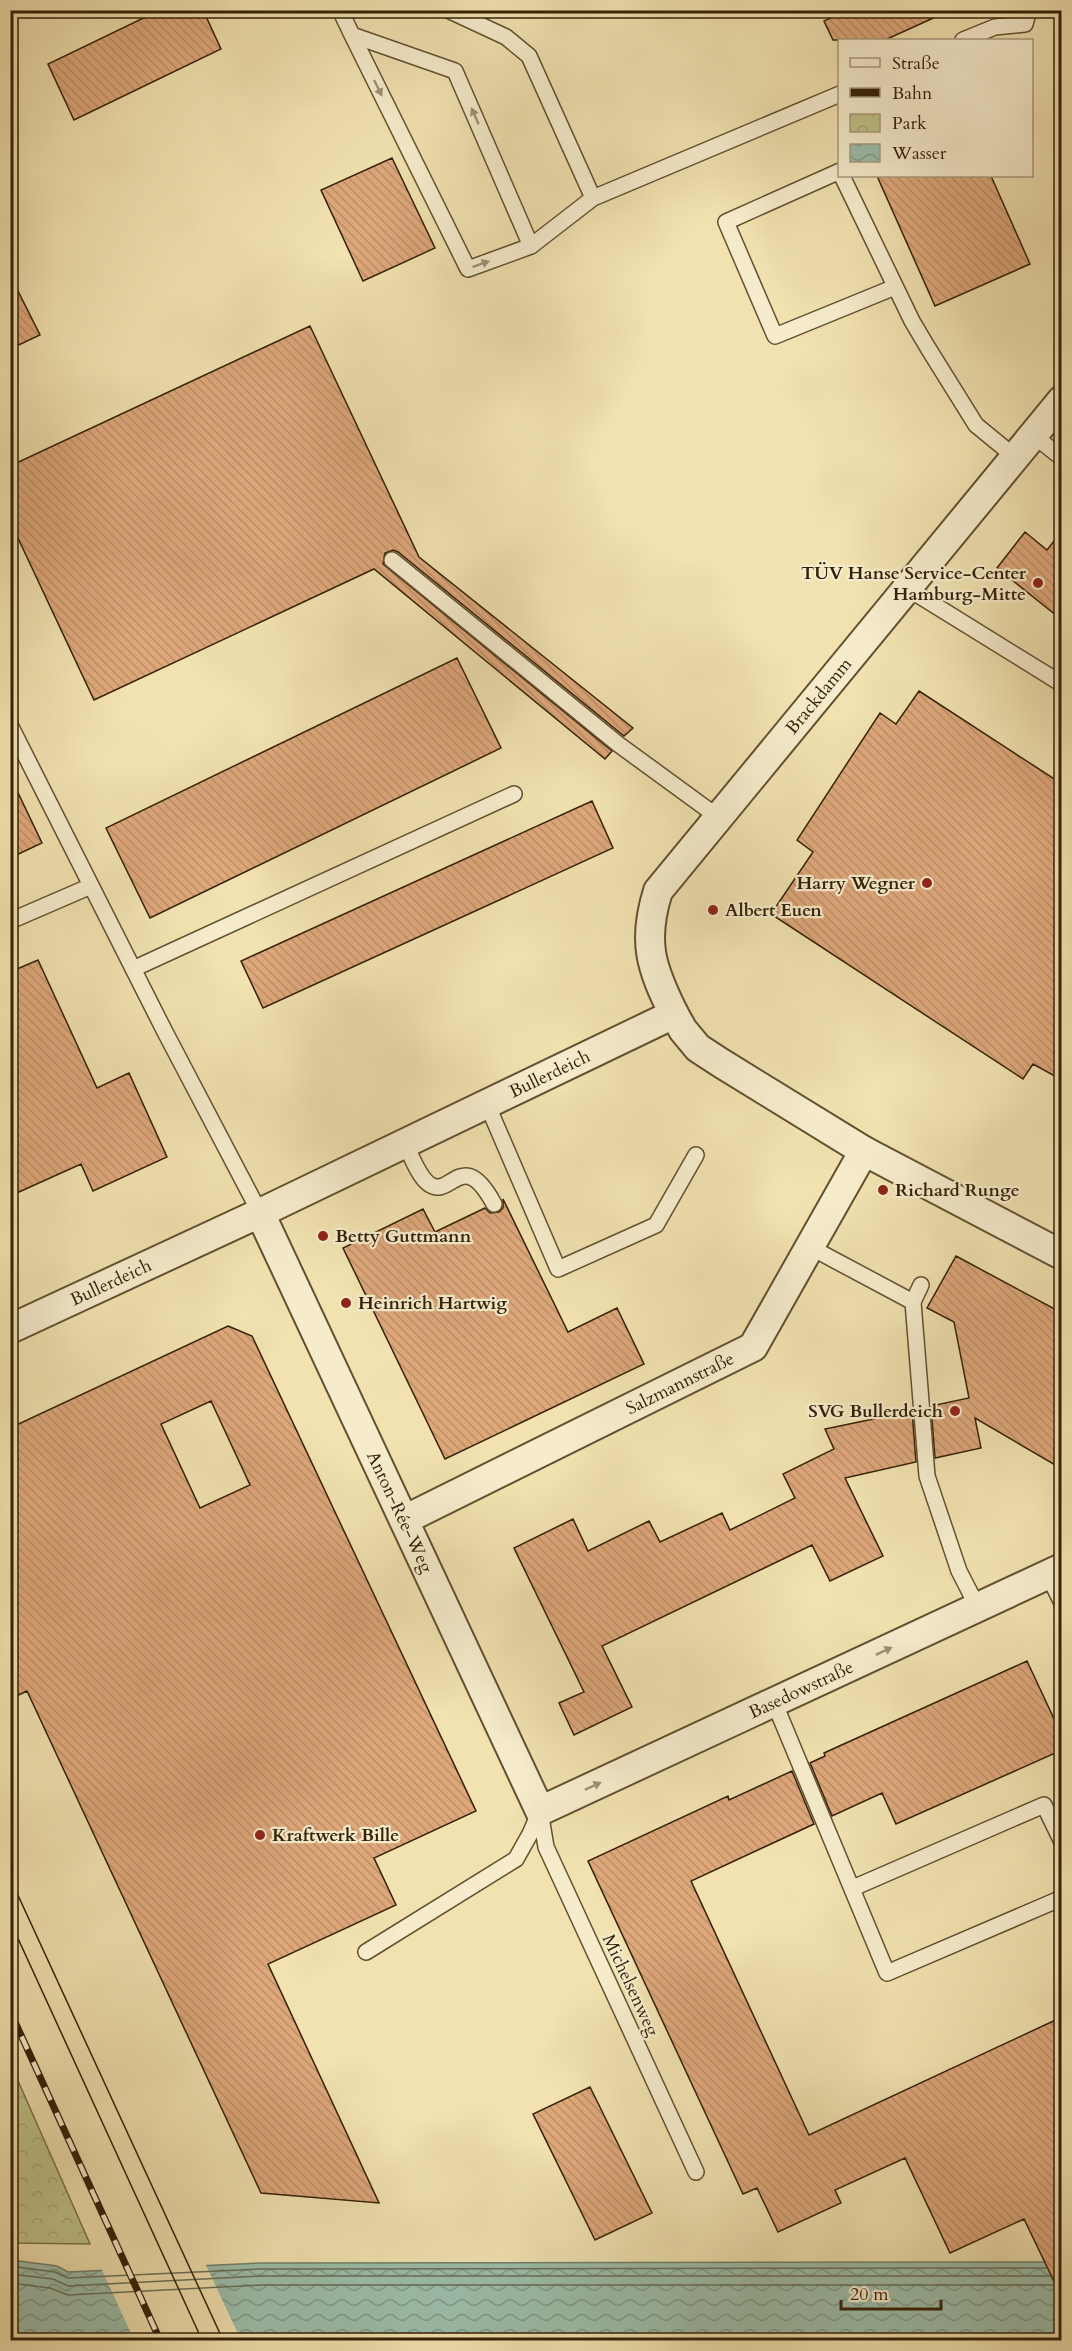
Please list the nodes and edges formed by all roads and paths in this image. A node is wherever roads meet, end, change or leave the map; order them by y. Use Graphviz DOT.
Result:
graph roads {
  1 [pos="344,10"];
  2 [pos="448,10"];
  3 [pos="1027,17"];
  4 [pos="352,36"];
  5 [pos="965,39"];
  6 [pos="838,95"];
  7 [pos="838,172"];
  8 [pos="842,177"];
  9 [pos="593,198"];
  10 [pos="531,246"];
  11 [pos="895,287"];
  12 [pos="1062,400"];
  13 [pos="1033,435"];
  14 [pos="1015,457"];
  15 [pos="1062,458"];
  16 [pos="392,560"];
  17 [pos="907,588"];
  18 [pos="1062,684"];
  19 [pos="10,725"];
  20 [pos="514,794"];
  21 [pos="718,817"];
  22 [pos="92,886"];
  23 [pos="10,921"];
  24 [pos="133,969"];
  25 [pos="674,1014"];
  26 [pos="487,1104"];
  27 [pos="405,1143"];
  28 [pos="864,1151"];
  29 [pos="696,1155"];
  30 [pos="494,1204"];
  31 [pos="260,1213"];
  32 [pos="810,1247"];
  33 [pos="1062,1255"];
  34 [pos="921,1284"];
  35 [pos="913,1302"];
  36 [pos="10,1329"];
  37 [pos="404,1520"];
  38 [pos="1055,1572"];
  39 [pos="1062,1604"];
  40 [pos="978,1608"];
  41 [pos="774,1702"];
  42 [pos="540,1811"];
  43 [pos="1062,1842"];
  44 [pos="853,1888"];
  45 [pos="1062,1898"];
  46 [pos="366,1952"];
  47 [pos="696,2172"];
  1 -- 4 [label="lane"];
  2 -- 9 [label="lane"];
  3 -- 5 [label="lane"];
  10 -- 4 [label="lane, one-way"];
  4 -- 10 [label="lane, one-way"];
  6 -- 9 [label="lane"];
  7 -- 11 [label="lane"];
  8 -- 11 [label="lane"];
  9 -- 10 [label="lane"];
  11 -- 14 [label="lane"];
  12 -- 13 [label="street, Brackdamm"];
  13 -- 14 [label="street, Brackdamm"];
  13 -- 15 [label="lane"];
  14 -- 17 [label="street, Brackdamm"];
  16 -- 21 [label="lane"];
  17 -- 18 [label="lane"];
  17 -- 21 [label="street, Brackdamm"];
  19 -- 22 [label="lane"];
  20 -- 24 [label="lane"];
  21 -- 25 [label="street, Brackdamm"];
  22 -- 23 [label="lane"];
  22 -- 24 [label="lane"];
  24 -- 31 [label="lane"];
  25 -- 26 [label="street, Bullerdeich"];
  25 -- 28 [label="street"];
  26 -- 27 [label="street, Bullerdeich"];
  26 -- 29 [label="lane"];
  27 -- 30 [label="lane"];
  27 -- 31 [label="street, Bullerdeich"];
  28 -- 32 [label="street, Salzmannstraße"];
  28 -- 33 [label="street"];
  31 -- 36 [label="street, Bullerdeich"];
  31 -- 37 [label="street, Anton-Rée-Weg"];
  32 -- 35 [label="lane"];
  32 -- 37 [label="street, Salzmannstraße"];
  34 -- 35 [label="lane"];
  35 -- 40 [label="lane"];
  37 -- 42 [label="street, Anton-Rée-Weg"];
  38 -- 39 [label="lane"];
  38 -- 40 [label="street, Basedowstraße"];
  41 -- 40 [label="street, Basedowstraße, one-way"];
  42 -- 41 [label="street, Basedowstraße, one-way"];
  41 -- 44 [label="lane"];
  42 -- 46 [label="lane"];
  42 -- 47 [label="lane, Michelsenweg"];
  43 -- 44 [label="lane"];
  44 -- 45 [label="lane"];
}
